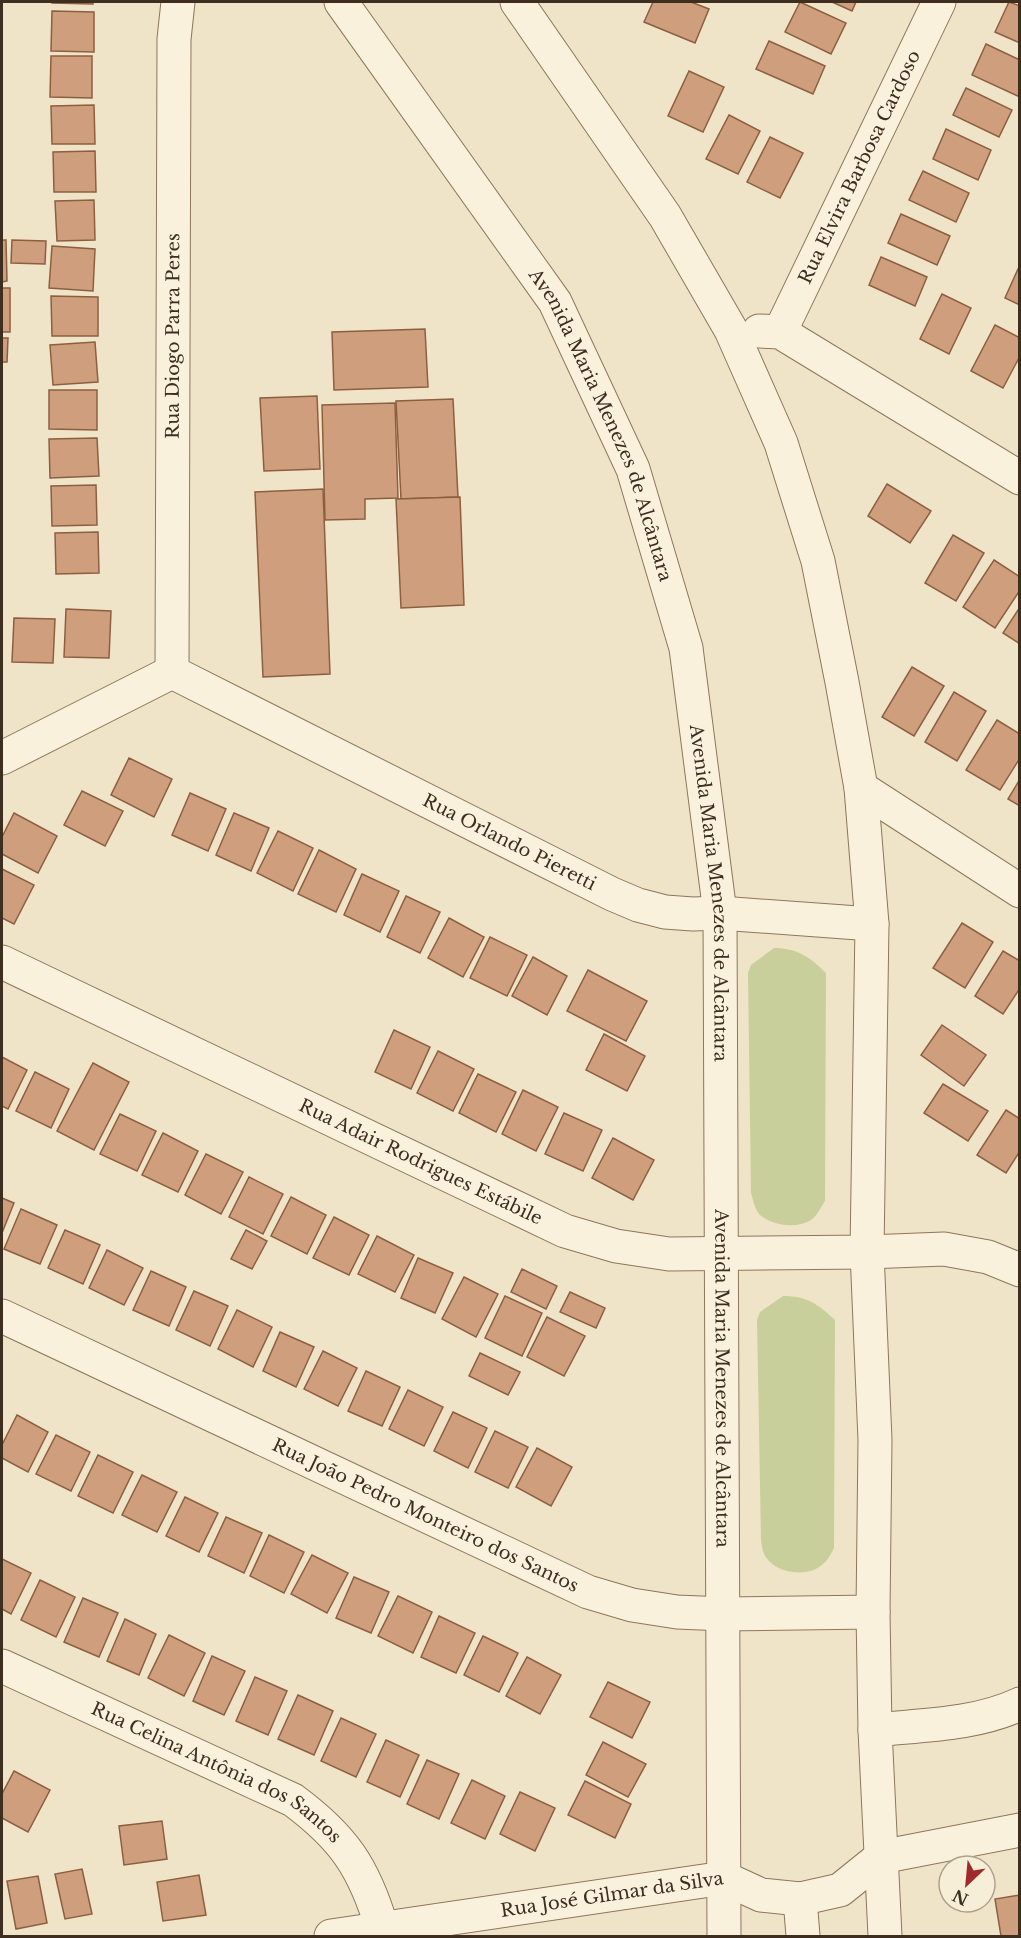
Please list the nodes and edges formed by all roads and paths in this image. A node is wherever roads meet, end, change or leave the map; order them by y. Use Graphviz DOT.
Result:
graph roads {
  1 [pos="178,2"];
  2 [pos="341,2"];
  3 [pos="517,2"];
  4 [pos="939,2"];
  5 [pos="730,330"];
  6 [pos="780,332"];
  7 [pos="1020,478"];
  8 [pos="172,672"];
  9 [pos="2,758"];
  10 [pos="861,788"];
  11 [pos="1020,891"];
  12 [pos="720,912"];
  13 [pos="872,924"];
  14 [pos="2,962"];
  15 [pos="867,1252"];
  16 [pos="722,1254"];
  17 [pos="1020,1270"];
  18 [pos="2,1316"];
  19 [pos="873,1612"];
  20 [pos="724,1614"];
  21 [pos="2,1666"];
  22 [pos="1020,1704"];
  23 [pos="874,1730"];
  24 [pos="1020,1830"];
  25 [pos="881,1857"];
  26 [pos="724,1878"];
  27 [pos="800,1899"];
  28 [pos="382,1928"];
  29 [pos="331,1936"];
  30 [pos="724,1936"];
  31 [pos="802,1936"];
  32 [pos="885,1936"];
  1 -- 8 [label="street, Rua Diogo Parra Peres"];
  2 -- 12 [label="street, Avenida Maria Menezes de Alcântara"];
  3 -- 5 [label="street"];
  4 -- 6 [label="street, Rua Elvira Barbosa Cardoso"];
  5 -- 6 [label="street"];
  5 -- 10 [label="street"];
  6 -- 7 [label="street"];
  8 -- 9 [label="street"];
  8 -- 12 [label="street, Rua Orlando Pieretti"];
  10 -- 11 [label="street"];
  10 -- 13 [label="street"];
  12 -- 13 [label="street, Rua Orlando Pieretti"];
  12 -- 16 [label="street, Avenida Maria Menezes de Alcântara"];
  13 -- 15 [label="street"];
  14 -- 16 [label="street, Rua Adair Rodrigues Estábile"];
  15 -- 16 [label="street, Rua Adair Rodrigues Estábile"];
  15 -- 17 [label="street, Rua Adair Rodrigues Estábile"];
  15 -- 19 [label="street"];
  16 -- 20 [label="street, Avenida Maria Menezes de Alcântara"];
  18 -- 20 [label="street, Rua João Pedro Monteiro dos Santos"];
  19 -- 20 [label="street, Rua João Pedro Monteiro dos Santos"];
  19 -- 23 [label="street"];
  20 -- 26 [label="street, Avenida Maria Menezes de Alcântara"];
  21 -- 28 [label="street, Rua Celina Antônia dos Santos"];
  22 -- 23 [label="street"];
  23 -- 25 [label="street"];
  24 -- 25 [label="street, Rua José Gilmar da Silva"];
  25 -- 27 [label="street, Rua José Gilmar da Silva"];
  25 -- 32 [label="street"];
  26 -- 27 [label="street, Rua José Gilmar da Silva"];
  26 -- 28 [label="street, Rua José Gilmar da Silva"];
  26 -- 30 [label="street, Avenida Maria Menezes de Alcântara"];
  27 -- 31 [label="street"];
  28 -- 29 [label="street, Rua José Gilmar da Silva"];
}
